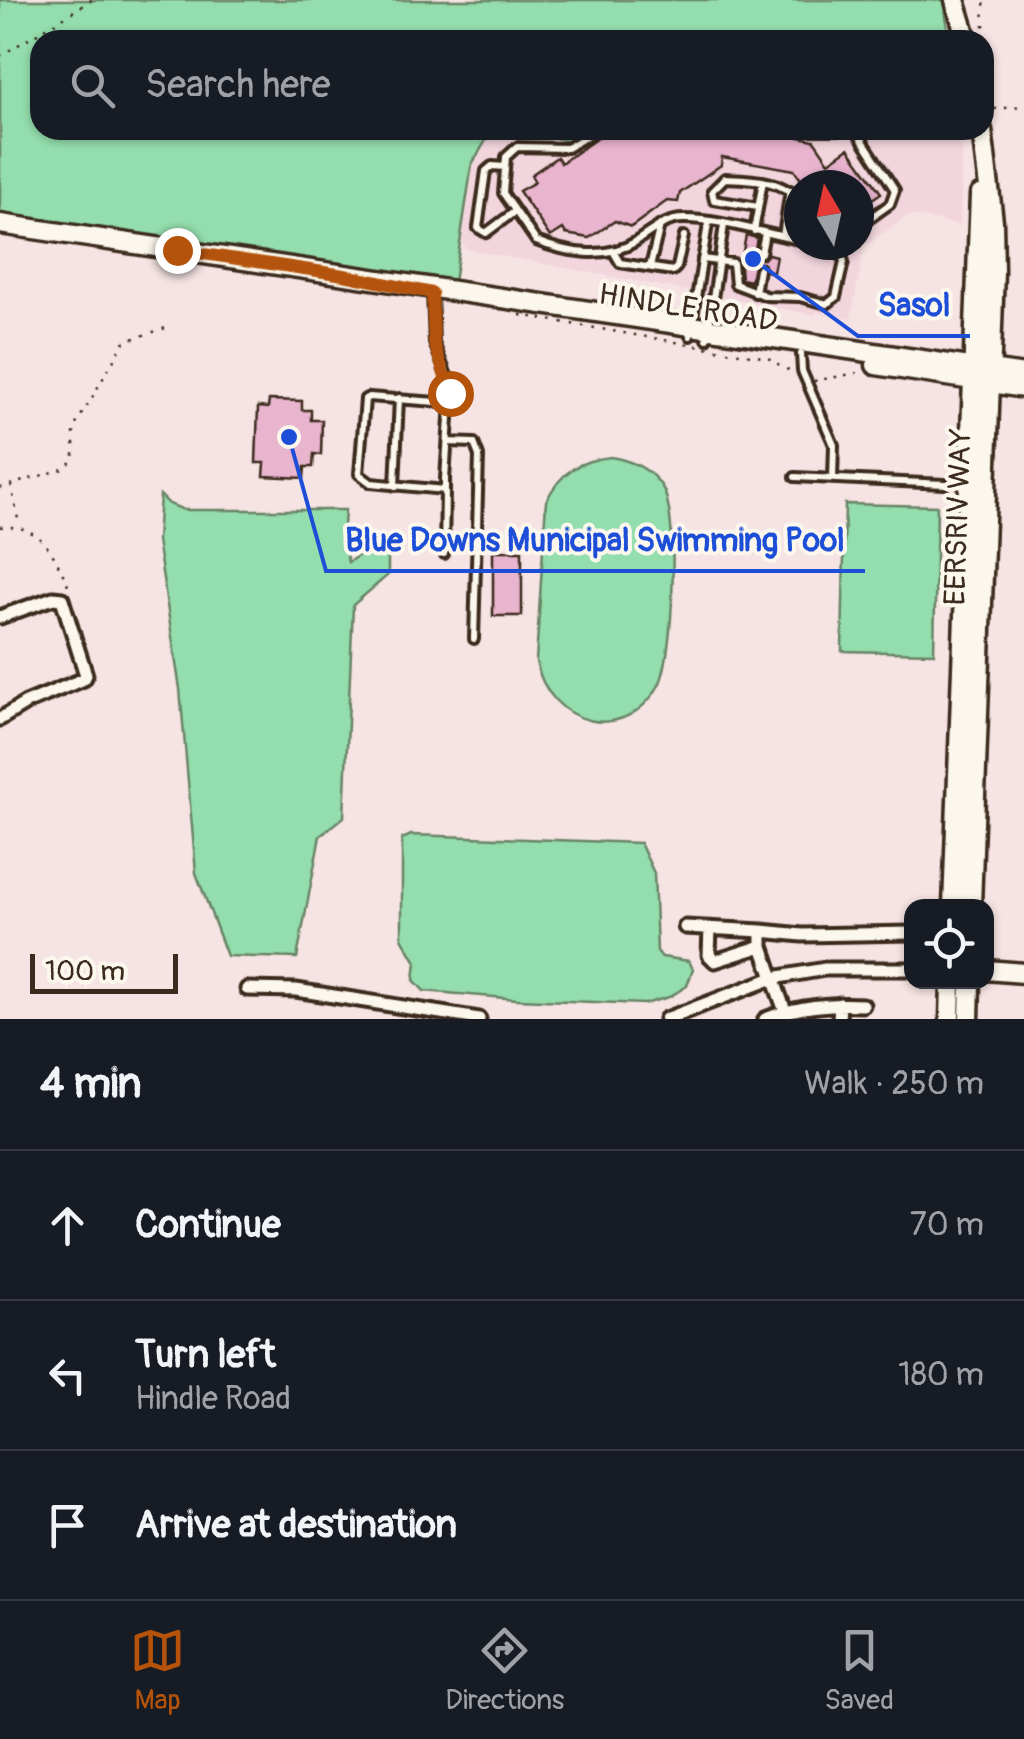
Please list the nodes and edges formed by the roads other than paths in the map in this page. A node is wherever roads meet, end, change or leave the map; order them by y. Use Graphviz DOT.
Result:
graph roads {
  1 [pos="580,140"];
  2 [pos="862,140"];
  3 [pos="977,140"];
  4 [pos="505,167"];
  5 [pos="763,181"];
  6 [pos="784,188"];
  7 [pos="758,207"];
  8 [pos="515,212"];
  9 [pos="874,215"];
  10 [pos="708,223"];
  11 [pos="0,224"];
  12 [pos="784,224"];
  13 [pos="660,225"];
  14 [pos="724,225"];
  15 [pos="754,231"];
  16 [pos="765,233"];
  17 [pos="684,236"];
  18 [pos="782,236"];
  19 [pos="613,250"];
  20 [pos="762,253"];
  21 [pos="702,259"];
  22 [pos="718,260"];
  23 [pos="843,260"];
  24 [pos="650,267"];
  25 [pos="759,270"];
  26 [pos="432,290"];
  27 [pos="755,293"];
  28 [pos="699,332"];
  29 [pos="801,354"];
  30 [pos="982,375"];
  31 [pos="1024,375"];
  32 [pos="1024,388"];
  33 [pos="399,398"];
  34 [pos="450,403"];
  35 [pos="448,442"];
  36 [pos="795,476"];
  37 [pos="833,478"];
  38 [pos="945,484"];
  39 [pos="394,486"];
  40 [pos="445,490"];
  41 [pos="444,554"];
  42 [pos="0,617"];
  43 [pos="474,639"];
  44 [pos="0,719"];
  45 [pos="953,899"];
  46 [pos="971,899"];
  47 [pos="685,928"];
  48 [pos="710,928"];
  49 [pos="762,931"];
  50 [pos="904,933"];
  51 [pos="762,946"];
  52 [pos="904,969"];
  53 [pos="994,970"];
  54 [pos="1024,972"];
  55 [pos="772,974"];
  56 [pos="246,989"];
  57 [pos="951,989"];
  58 [pos="970,989"];
  59 [pos="840,1004"];
  60 [pos="864,1005"];
  61 [pos="786,1011"];
  62 [pos="479,1019"];
  63 [pos="666,1019"];
  64 [pos="765,1019"];
  65 [pos="839,1019"];
  66 [pos="950,1019"];
  67 [pos="969,1019"];
  1 -- 4 [label="lane"];
  2 -- 9 [label="lane"];
  3 -- 30 [label="main road, EERSRIV WAY"];
  4 -- 8 [label="lane"];
  4 -- 8 [label="lane"];
  5 -- 6 [label="lane"];
  5 -- 7 [label="lane"];
  5 -- 7 [label="lane"];
  7 -- 15 [label="lane"];
  8 -- 19 [label="lane"];
  10 -- 13 [label="lane"];
  10 -- 14 [label="lane"];
  10 -- 21 [label="lane"];
  11 -- 26 [label="main road, HINDLE ROAD"];
  12 -- 18 [label="lane"];
  13 -- 19 [label="lane"];
  13 -- 24 [label="lane"];
  14 -- 15 [label="lane"];
  14 -- 22 [label="lane"];
  15 -- 16 [label="lane"];
  16 -- 18 [label="lane"];
  16 -- 20 [label="lane"];
  17 -- 24 [label="lane"];
  19 -- 24 [label="lane"];
  21 -- 22 [label="lane"];
  21 -- 28 [label="lane"];
  22 -- 27 [label="lane"];
  22 -- 28 [label="lane"];
  23 -- 27 [label="lane"];
  25 -- 27 [label="lane"];
  26 -- 28 [label="main road, HINDLE ROAD"];
  26 -- 34 [label="lane"];
  28 -- 29 [label="main road, HINDLE ROAD"];
  28 -- 30 [label="main road, HINDLE ROAD"];
  29 -- 30 [label="main road, HINDLE ROAD"];
  29 -- 37 [label="lane"];
  30 -- 31 [label="main road, HINDLE ROAD"];
  30 -- 32 [label="main road, HINDLE ROAD"];
  30 -- 45 [label="main road, EERSRIV WAY"];
  30 -- 46 [label="main road, EERSRIV WAY"];
  33 -- 34 [label="lane"];
  33 -- 39 [label="lane"];
  33 -- 39 [label="lane"];
  34 -- 35 [label="lane"];
  35 -- 40 [label="lane"];
  35 -- 43 [label="lane"];
  36 -- 37 [label="lane"];
  37 -- 38 [label="lane"];
  39 -- 40 [label="lane"];
  40 -- 41 [label="lane"];
  42 -- 44 [label="street"];
  47 -- 48 [label="street"];
  48 -- 49 [label="street"];
  48 -- 51 [label="street"];
  49 -- 50 [label="street"];
  49 -- 51 [label="street"];
  51 -- 55 [label="street"];
  52 -- 55 [label="street"];
  53 -- 54 [label="main road"];
  55 -- 61 [label="street"];
  55 -- 63 [label="street"];
  56 -- 62 [label="street"];
  57 -- 66 [label="main road"];
  58 -- 67 [label="main road"];
  59 -- 60 [label="street"];
  59 -- 61 [label="street"];
  59 -- 65 [label="street"];
  61 -- 64 [label="street"];
}
